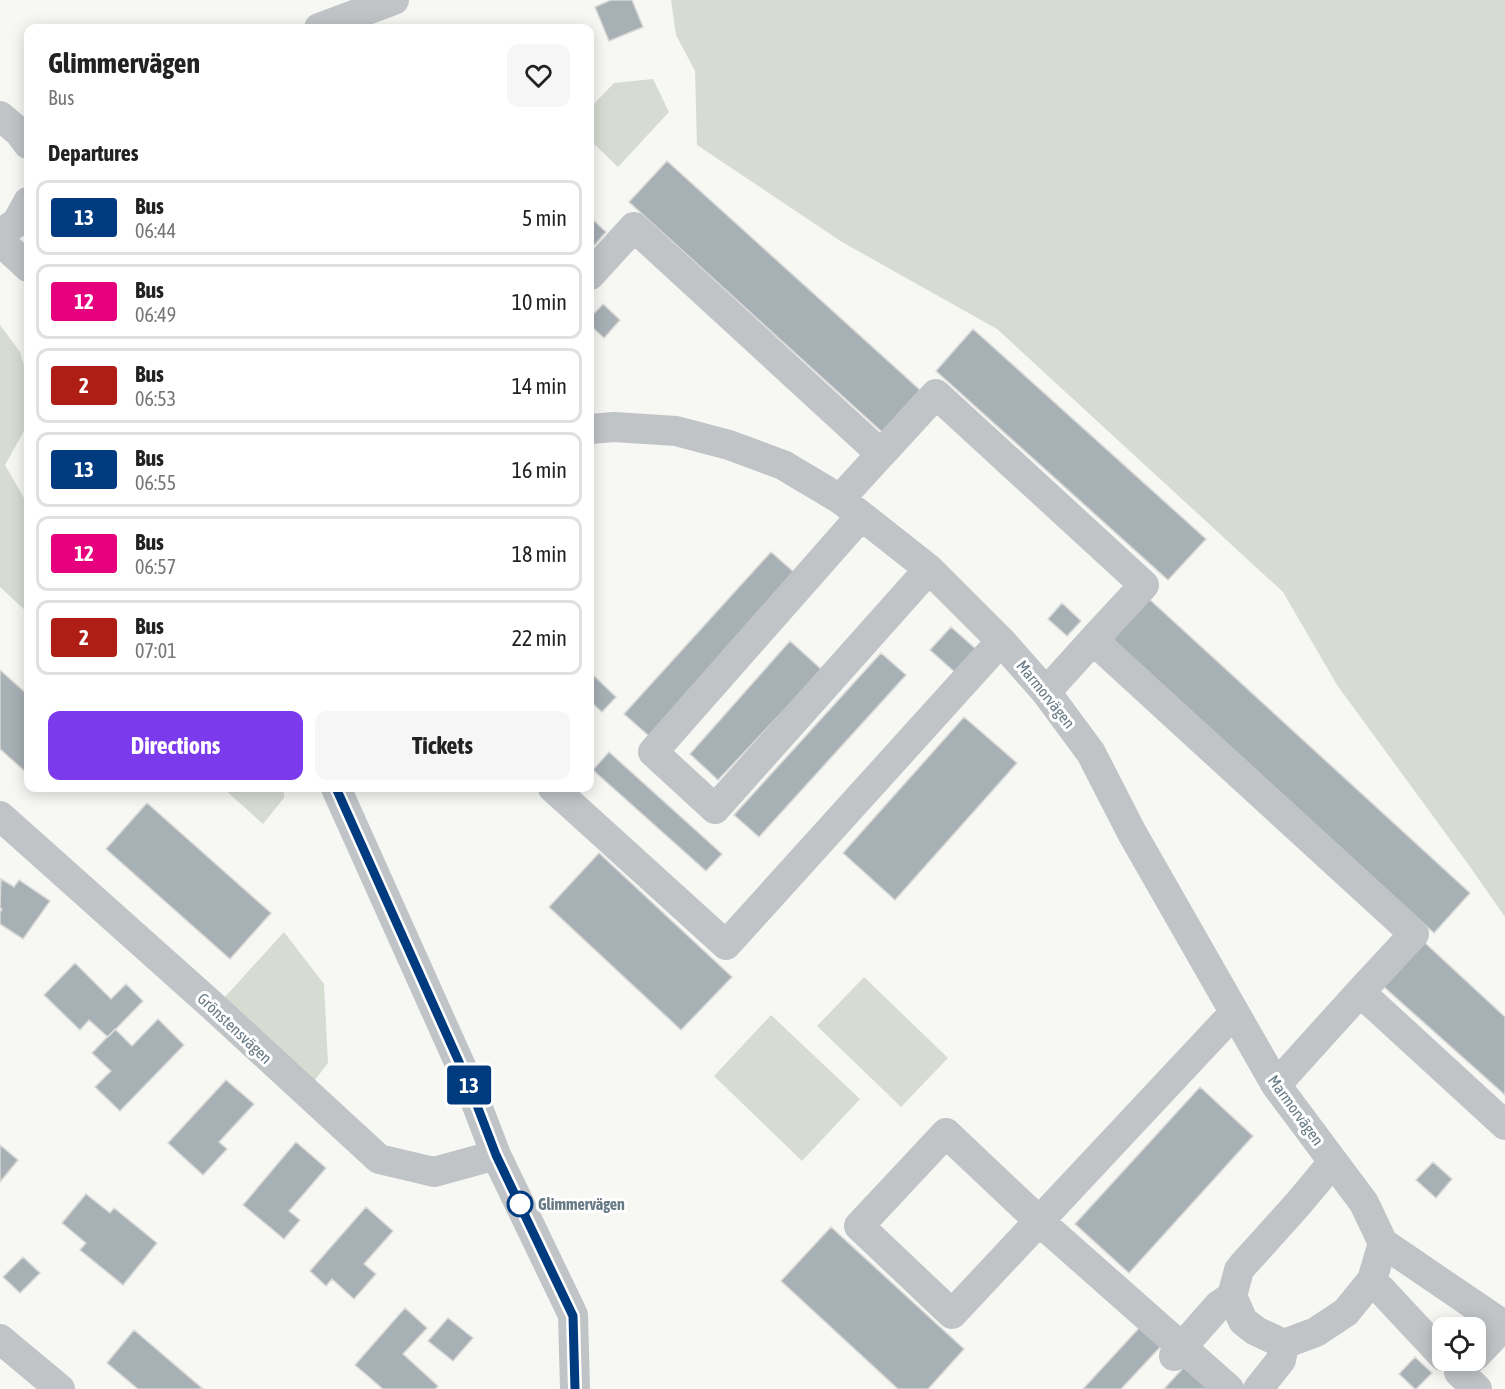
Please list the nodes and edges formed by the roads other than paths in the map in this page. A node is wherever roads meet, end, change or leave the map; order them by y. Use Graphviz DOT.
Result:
graph roads {
  1 [pos="394,0"];
  2 [pos="330,24"];
  3 [pos="24,209"];
  4 [pos="0,234"];
  5 [pos="0,241"];
  6 [pos="24,263"];
  7 [pos="594,271"];
  8 [pos="594,429"];
  9 [pos="898,444"];
  10 [pos="850,507"];
  11 [pos="929,569"];
  12 [pos="1097,624"];
  13 [pos="1001,641"];
  14 [pos="1046,692"];
  15 [pos="338,792"];
  16 [pos="557,792"];
  17 [pos="0,816"];
  18 [pos="1360,992"];
  19 [pos="1234,1013"];
  20 [pos="1276,1085"];
  21 [pos="1505,1125"];
  22 [pos="496,1155"];
  23 [pos="1333,1162"];
  24 [pos="1040,1221"];
  25 [pos="1383,1243"];
  26 [pos="1372,1280"];
  27 [pos="1232,1296"];
  28 [pos="1505,1326"];
  29 [pos="0,1339"];
  30 [pos="1432,1341"];
  31 [pos="1284,1344"];
  32 [pos="1486,1344"];
  33 [pos="1179,1351"];
  34 [pos="60,1389"];
  35 [pos="575,1389"];
  36 [pos="1229,1389"];
  37 [pos="1258,1389"];
  1 -- 2 [label="street"];
  3 -- 4 [label="street"];
  5 -- 6 [label="street"];
  7 -- 9 [label="street"];
  8 -- 10 [label="street, Marmorvägen"];
  9 -- 10 [label="street"];
  9 -- 12 [label="street"];
  10 -- 11 [label="street, Marmorvägen"];
  10 -- 11 [label="street"];
  11 -- 13 [label="street, Marmorvägen"];
  12 -- 14 [label="street"];
  12 -- 18 [label="street"];
  13 -- 14 [label="street, Marmorvägen"];
  13 -- 16 [label="street"];
  14 -- 19 [label="street, Marmorvägen"];
  15 -- 22 [label="street"];
  17 -- 22 [label="street, Grönstensvägen"];
  18 -- 20 [label="street"];
  18 -- 21 [label="street"];
  19 -- 20 [label="street, Marmorvägen"];
  19 -- 24 [label="street"];
  20 -- 23 [label="street, Marmorvägen"];
  22 -- 35 [label="street"];
  23 -- 25 [label="street, Marmorvägen"];
  23 -- 27 [label="street, Marmorvägen"];
  24 -- 24 [label="street"];
  24 -- 33 [label="street"];
  25 -- 26 [label="street"];
  25 -- 28 [label="street"];
  26 -- 30 [label="street"];
  26 -- 31 [label="street"];
  27 -- 31 [label="street"];
  27 -- 33 [label="street"];
  28 -- 32 [label="street"];
  29 -- 34 [label="street"];
  31 -- 37 [label="street"];
  33 -- 36 [label="street"];
}
